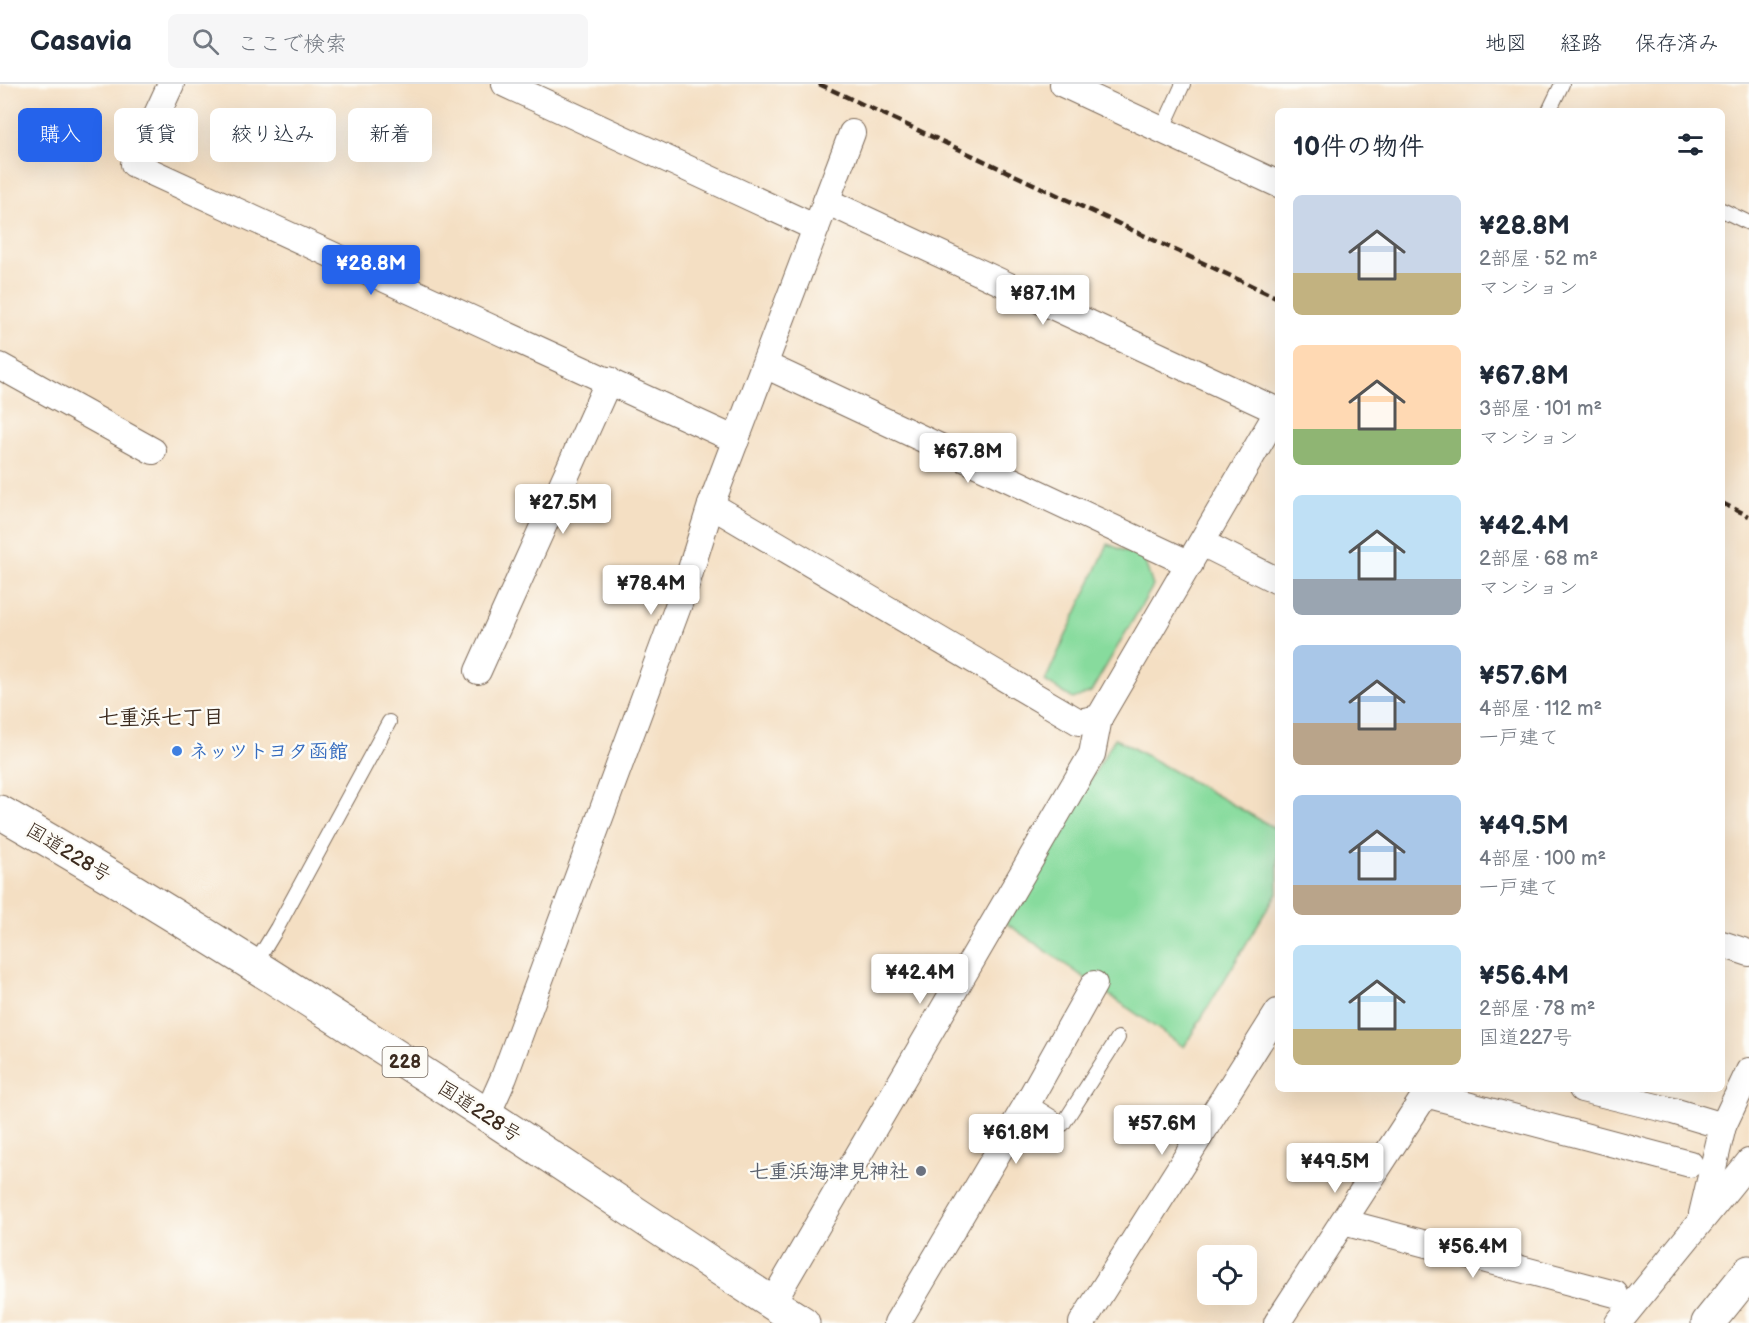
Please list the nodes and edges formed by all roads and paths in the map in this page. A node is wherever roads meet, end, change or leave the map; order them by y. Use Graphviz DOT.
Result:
graph roads {
  1 [pos="171,84"];
  2 [pos="505,84"];
  3 [pos="1063,84"];
  4 [pos="1183,84"];
  5 [pos="1562,84"];
  6 [pos="1550,108"];
  7 [pos="1162,130"];
  8 [pos="852,133"];
  9 [pos="1275,183"];
  10 [pos="826,201"];
  11 [pos="1725,211"];
  12 [pos="1749,223"];
  13 [pos="816,228"];
  14 [pos="765,365"];
  15 [pos="0,366"];
  16 [pos="609,380"];
  17 [pos="1275,410"];
  18 [pos="1275,416"];
  19 [pos="736,440"];
  20 [pos="153,452"];
  21 [pos="711,505"];
  22 [pos="1196,554"];
  23 [pos="1275,580"];
  24 [pos="477,671"];
  25 [pos="1099,718"];
  26 [pos="389,722"];
  27 [pos="0,812"];
  28 [pos="1725,945"];
  29 [pos="1749,953"];
  30 [pos="254,966"];
  31 [pos="1094,984"];
  32 [pos="1275,1017"];
  33 [pos="1118,1038"];
  34 [pos="1749,1071"];
  35 [pos="1427,1092"];
  36 [pos="1594,1092"];
  37 [pos="1028,1102"];
  38 [pos="487,1115"];
  39 [pos="1723,1126"];
  40 [pos="1749,1162"];
  41 [pos="1690,1164"];
  42 [pos="1701,1221"];
  43 [pos="1343,1222"];
  44 [pos="1749,1272"];
  45 [pos="1615,1294"];
  46 [pos="772,1303"];
  47 [pos="803,1323"];
  48 [pos="897,1323"];
  49 [pos="1082,1323"];
  50 [pos="1277,1323"];
  51 [pos="1618,1323"];
  52 [pos="1708,1323"];
  1 -- 16 [label="street"];
  2 -- 13 [label="street"];
  3 -- 7 [label="street"];
  4 -- 7 [label="lane"];
  5 -- 6 [label="lane"];
  7 -- 9 [label="street"];
  8 -- 10 [label="street"];
  10 -- 13 [label="street"];
  10 -- 17 [label="street"];
  11 -- 12 [label="lane"];
  13 -- 14 [label="street"];
  14 -- 19 [label="street"];
  14 -- 22 [label="street"];
  15 -- 20 [label="street"];
  16 -- 19 [label="street"];
  16 -- 24 [label="street"];
  18 -- 22 [label="street"];
  19 -- 21 [label="street"];
  21 -- 25 [label="street"];
  21 -- 38 [label="street"];
  22 -- 23 [label="street"];
  22 -- 25 [label="street"];
  25 -- 46 [label="street"];
  26 -- 30 [label="lane"];
  27 -- 30 [label="highway, 国道228号 / 228"];
  28 -- 29 [label="street"];
  30 -- 38 [label="highway, 国道228号 / 228"];
  31 -- 37 [label="street"];
  32 -- 49 [label="street"];
  33 -- 37 [label="lane"];
  34 -- 39 [label="street"];
  35 -- 41 [label="street"];
  35 -- 43 [label="street"];
  36 -- 39 [label="street"];
  37 -- 48 [label="street"];
  38 -- 46 [label="highway, 国道228号 / 228"];
  39 -- 42 [label="street"];
  40 -- 42 [label="street"];
  42 -- 51 [label="street"];
  43 -- 45 [label="street"];
  43 -- 50 [label="street"];
  44 -- 52 [label="highway"];
  46 -- 47 [label="highway, 国道228号 / 228"];
}
